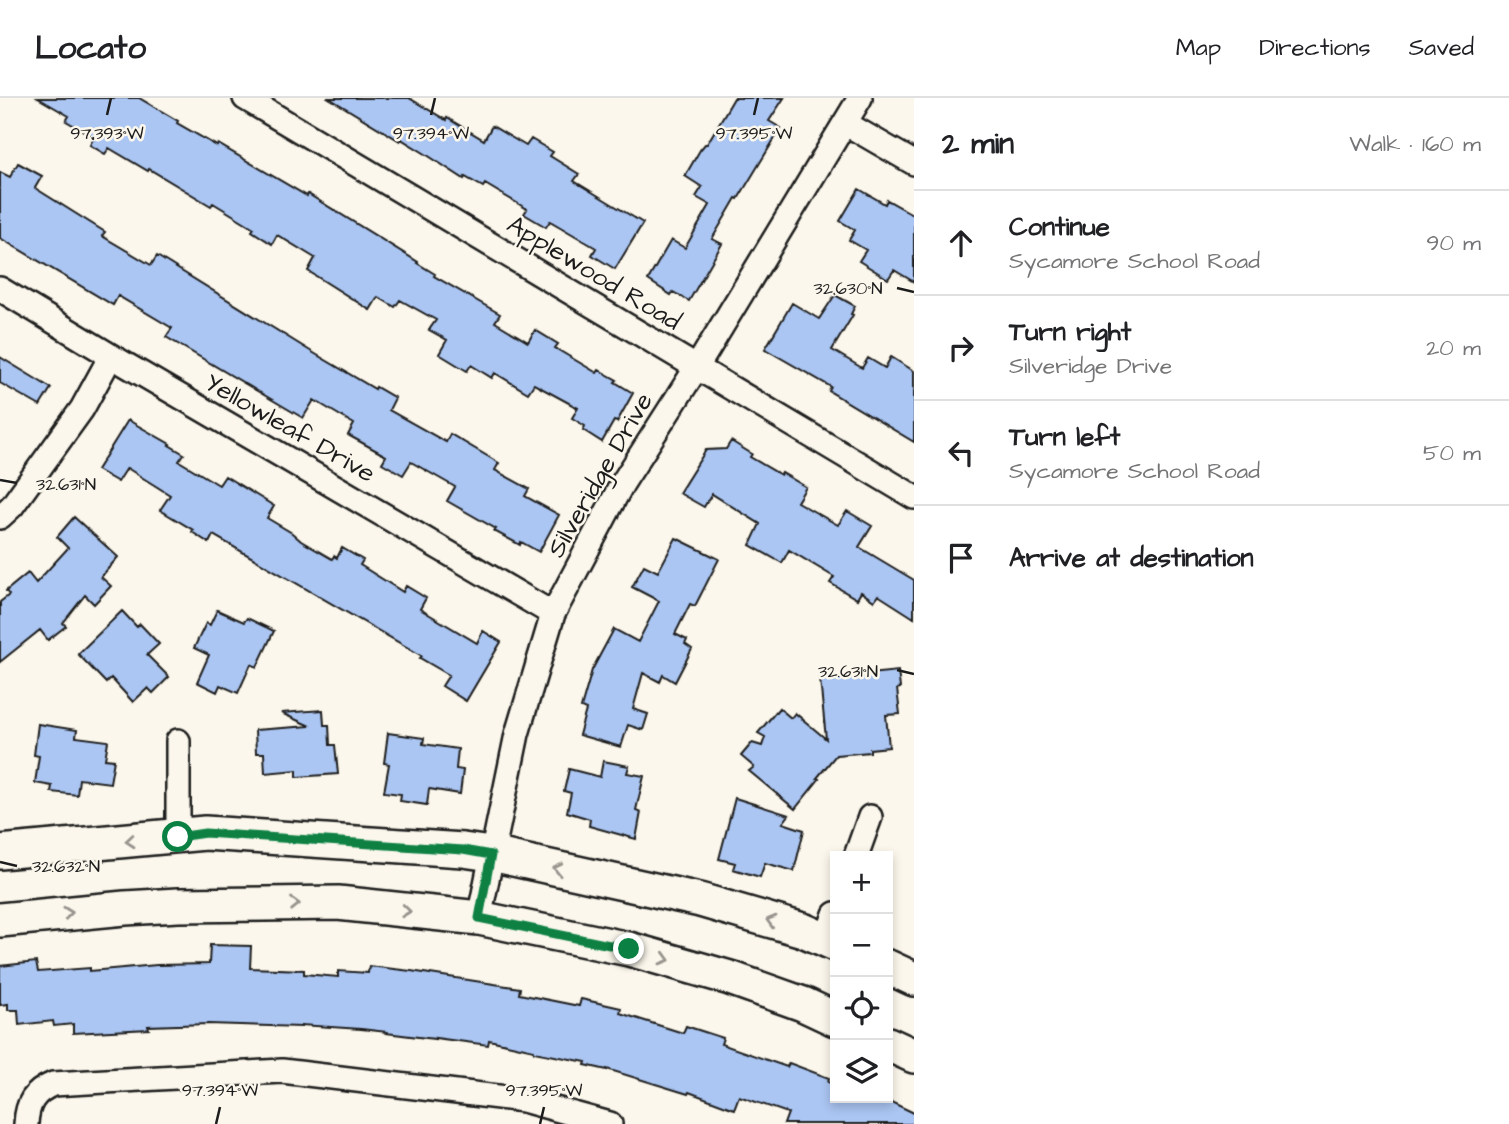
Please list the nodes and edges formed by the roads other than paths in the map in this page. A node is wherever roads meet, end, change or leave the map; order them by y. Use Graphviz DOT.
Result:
graph roads {
  1 [pos="245,98"];
  2 [pos="860,98"];
  3 [pos="845,123"];
  4 [pos="914,163"];
  5 [pos="0,289"];
  6 [pos="111,356"];
  7 [pos="697,367"];
  8 [pos="914,497"];
  9 [pos="0,517"];
  10 [pos="553,614"];
  11 [pos="178,741"];
  12 [pos="870,817"];
  13 [pos="178,837"];
  14 [pos="858,851"];
  15 [pos="0,852"];
  16 [pos="491,855"];
  17 [pos="479,918"];
  18 [pos="0,920"];
  19 [pos="830,933"];
  20 [pos="893,969"];
  21 [pos="914,979"];
  22 [pos="830,1017"];
  23 [pos="893,1046"];
  24 [pos="914,1056"];
  25 [pos="26,1124"];
  26 [pos="610,1124"];
  1 -- 7 [label="street, Applewood Road"];
  2 -- 3 [label="street, Silveridge Drive"];
  3 -- 4 [label="street"];
  3 -- 7 [label="street, Silveridge Drive"];
  5 -- 6 [label="street, Yellowleaf Drive"];
  6 -- 9 [label="street"];
  6 -- 10 [label="street, Yellowleaf Drive"];
  7 -- 8 [label="street, Applewood Road"];
  7 -- 10 [label="street, Silveridge Drive"];
  10 -- 16 [label="street, Silveridge Drive"];
  11 -- 13 [label="street"];
  12 -- 14 [label="street"];
  13 -- 15 [label="main road, one-way"];
  13 -- 16 [label="main road"];
  16 -- 17 [label="street, Silveridge Drive"];
  19 -- 16 [label="main road, one-way"];
  18 -- 17 [label="main road, one-way"];
  17 -- 22 [label="main road, one-way"];
  20 -- 21 [label="main road"];
  23 -- 24 [label="main road"];
  25 -- 26 [label="street"];
}
